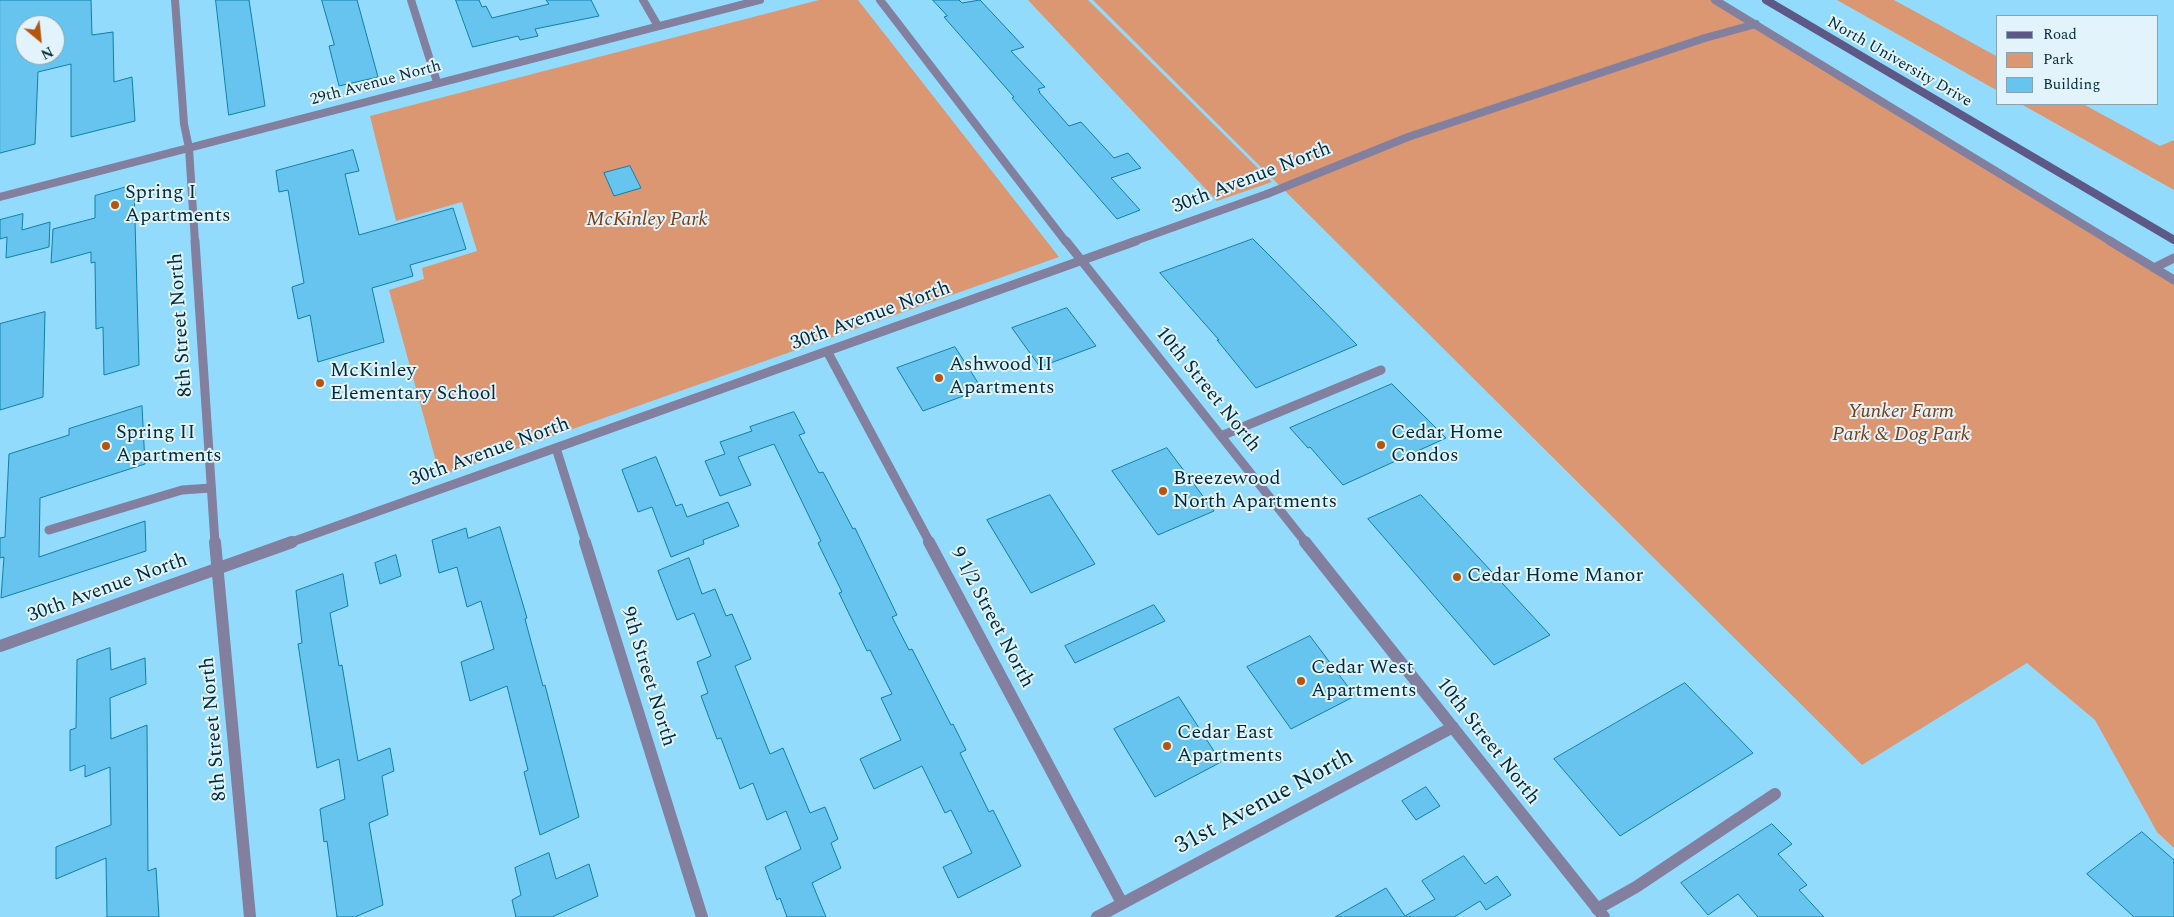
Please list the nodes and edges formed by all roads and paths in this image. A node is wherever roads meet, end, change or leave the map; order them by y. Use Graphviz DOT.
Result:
graph roads {
  1 [pos="175,0"];
  2 [pos="411,0"];
  3 [pos="644,0"];
  4 [pos="760,0"];
  5 [pos="880,0"];
  6 [pos="1715,0"];
  7 [pos="1766,0"];
  8 [pos="1756,24"];
  9 [pos="658,26"];
  10 [pos="437,82"];
  11 [pos="189,148"];
  12 [pos="0,197"];
  13 [pos="2174,240"];
  14 [pos="2174,258"];
  15 [pos="1081,261"];
  16 [pos="2154,268"];
  17 [pos="2174,280"];
  18 [pos="827,351"];
  19 [pos="1381,370"];
  20 [pos="1221,436"];
  21 [pos="556,448"];
  22 [pos="211,488"];
  23 [pos="49,530"];
  24 [pos="217,568"];
  25 [pos="0,646"];
  26 [pos="1453,727"];
  27 [pos="1775,794"];
  28 [pos="1122,903"];
  29 [pos="1601,913"];
  30 [pos="250,917"];
  31 [pos="702,917"];
  32 [pos="1097,917"];
  1 -- 11 [label="street, 8th Street North"];
  2 -- 10 [label="street"];
  3 -- 9 [label="street"];
  4 -- 9 [label="street, 29th Avenue North"];
  5 -- 15 [label="street, 10th Street North"];
  6 -- 8 [label="street"];
  7 -- 13 [label="main road, North University Drive"];
  8 -- 15 [label="street, 30th Avenue North"];
  8 -- 16 [label="street"];
  9 -- 10 [label="street, 29th Avenue North"];
  10 -- 11 [label="street, 29th Avenue North"];
  11 -- 12 [label="street, 29th Avenue North"];
  11 -- 22 [label="street, 8th Street North"];
  14 -- 16 [label="street"];
  15 -- 18 [label="street, 30th Avenue North"];
  15 -- 20 [label="street, 10th Street North"];
  16 -- 17 [label="street"];
  18 -- 21 [label="street, 30th Avenue North"];
  18 -- 28 [label="street, 9 1/2 Street North"];
  19 -- 20 [label="street"];
  20 -- 26 [label="street, 10th Street North"];
  21 -- 24 [label="street, 30th Avenue North"];
  21 -- 31 [label="street, 9th Street North"];
  22 -- 23 [label="street"];
  22 -- 24 [label="street, 8th Street North"];
  24 -- 25 [label="street, 30th Avenue North"];
  24 -- 30 [label="street, 8th Street North"];
  26 -- 28 [label="street, 31st Avenue North"];
  26 -- 29 [label="street, 10th Street North"];
  27 -- 29 [label="street"];
  28 -- 32 [label="street, 31st Avenue North"];
}
